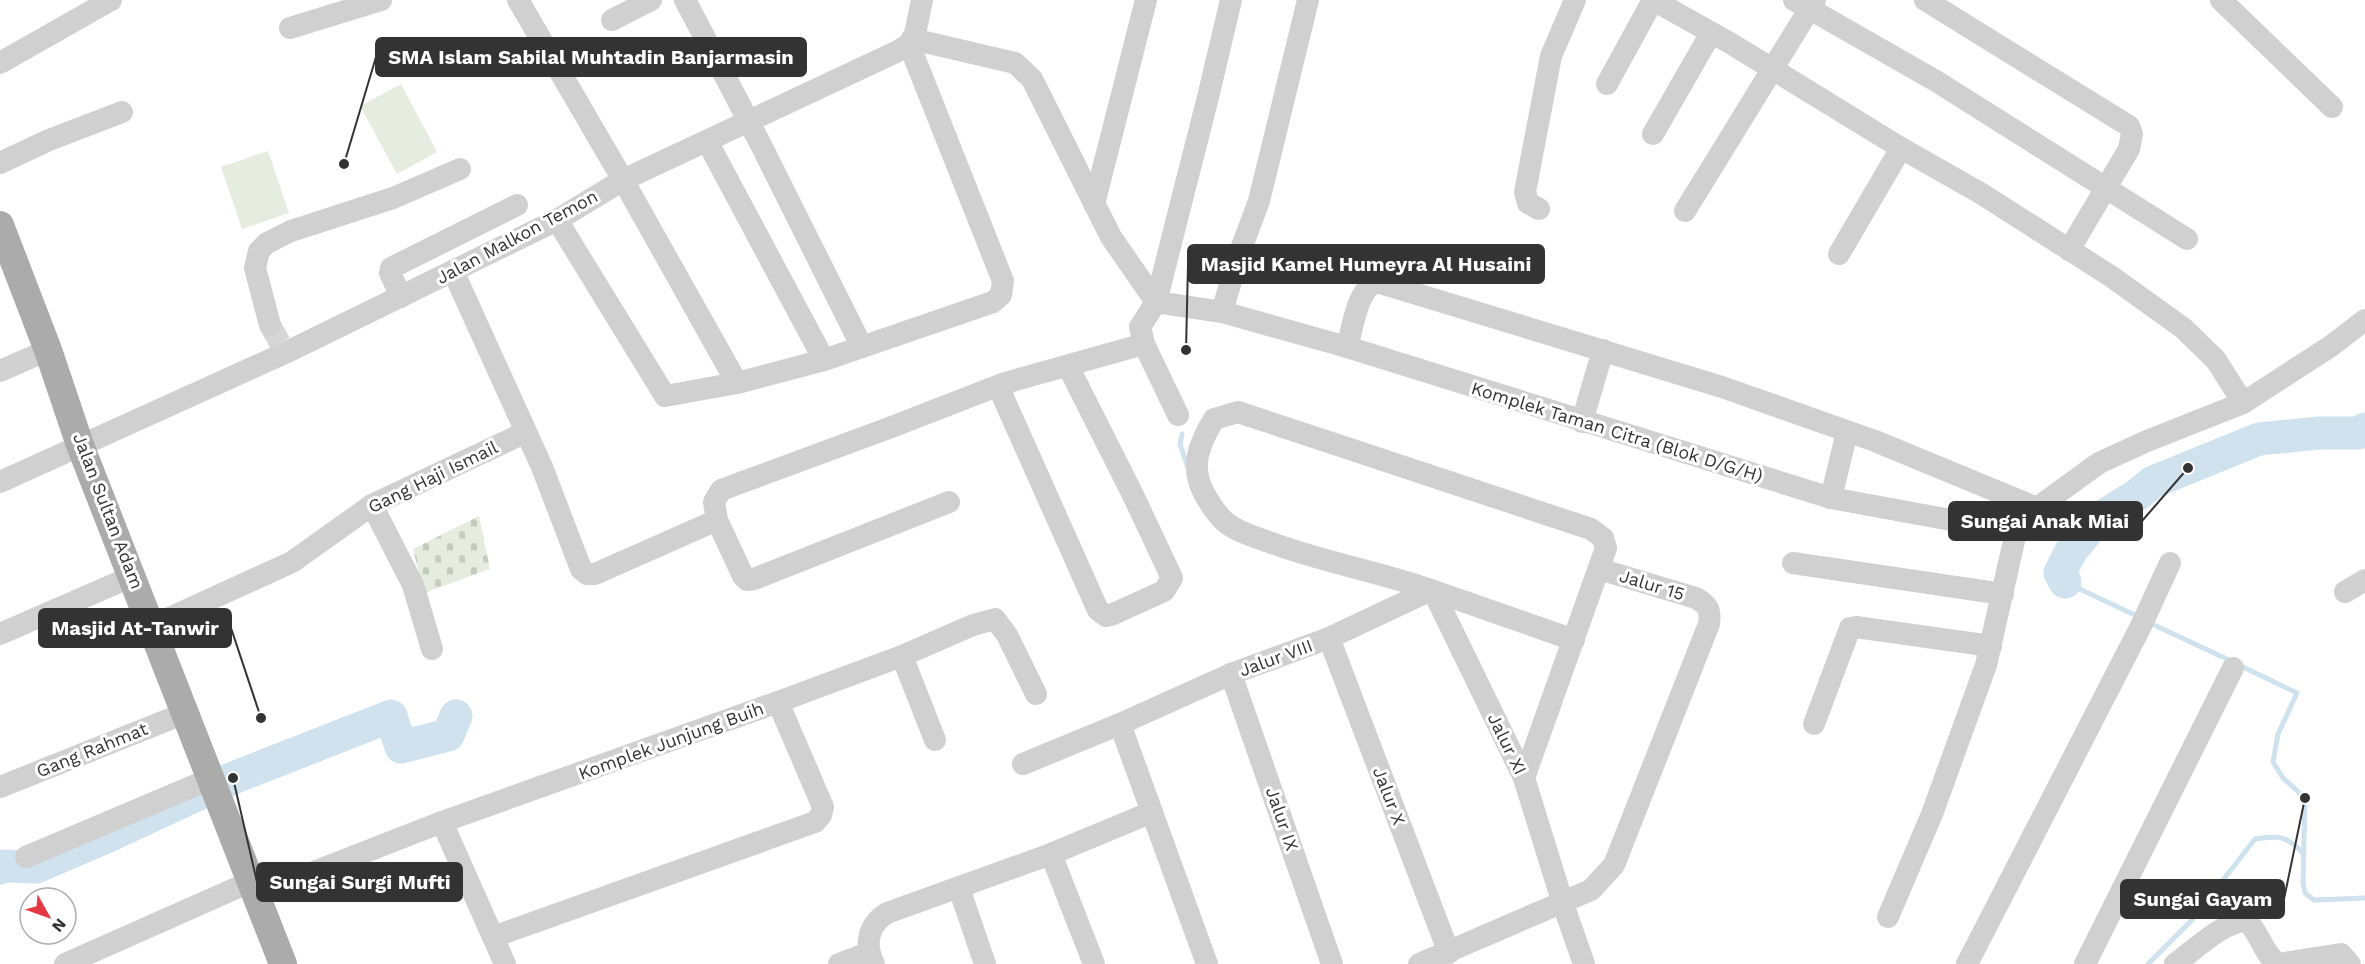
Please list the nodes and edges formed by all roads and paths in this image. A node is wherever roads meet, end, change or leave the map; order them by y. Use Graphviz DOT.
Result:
graph roads {
  1 [pos="111,0"];
  2 [pos="381,0"];
  3 [pos="518,0"];
  4 [pos="651,0"];
  5 [pos="685,0"];
  6 [pos="922,0"];
  7 [pos="1146,0"];
  8 [pos="1231,0"];
  9 [pos="1308,0"];
  10 [pos="1575,0"];
  11 [pos="1653,0"];
  12 [pos="1926,0"];
  13 [pos="2221,0"];
  14 [pos="1806,3"];
  15 [pos="612,20"];
  16 [pos="290,28"];
  17 [pos="1711,33"];
  18 [pos="911,41"];
  19 [pos="0,63"];
  20 [pos="1773,69"];
  21 [pos="1608,84"];
  22 [pos="2332,107"];
  23 [pos="122,112"];
  24 [pos="748,120"];
  25 [pos="1653,134"];
  26 [pos="707,141"];
  27 [pos="1901,148"];
  28 [pos="0,164"];
  29 [pos="460,169"];
  30 [pos="623,180"];
  31 [pos="2106,188"];
  32 [pos="1094,204"];
  33 [pos="518,205"];
  34 [pos="1539,209"];
  35 [pos="1685,211"];
  36 [pos="557,220"];
  37 [pos="0,225"];
  38 [pos="2187,239"];
  39 [pos="2069,250"];
  40 [pos="1839,254"];
  41 [pos="453,271"];
  42 [pos="401,297"];
  43 [pos="1156,302"];
  44 [pos="1222,312"];
  45 [pos="2365,320"];
  46 [pos="278,340"];
  47 [pos="1144,344"];
  48 [pos="862,347"];
  49 [pos="1347,347"];
  50 [pos="48,350"];
  51 [pos="1603,350"];
  52 [pos="824,360"];
  53 [pos="1068,366"];
  54 [pos="0,371"];
  55 [pos="737,383"];
  56 [pos="998,386"];
  57 [pos="2243,403"];
  58 [pos="1178,415"];
  59 [pos="1582,422"];
  60 [pos="526,432"];
  61 [pos="1847,432"];
  62 [pos="80,445"];
  63 [pos="0,482"];
  64 [pos="1831,498"];
  65 [pos="950,502"];
  66 [pos="372,505"];
  67 [pos="2025,515"];
  68 [pos="717,520"];
  69 [pos="1793,562"];
  70 [pos="2170,563"];
  71 [pos="1599,569"];
  72 [pos="133,576"];
  73 [pos="2365,580"];
  74 [pos="1432,590"];
  75 [pos="2345,592"];
  76 [pos="2003,594"];
  77 [pos="152,626"];
  78 [pos="0,634"];
  79 [pos="1329,638"];
  80 [pos="1574,640"];
  81 [pos="1991,646"];
  82 [pos="432,649"];
  83 [pos="902,656"];
  84 [pos="2233,668"];
  85 [pos="1231,674"];
  86 [pos="1036,694"];
  87 [pos="778,702"];
  88 [pos="185,713"];
  89 [pos="1120,724"];
  90 [pos="1814,724"];
  91 [pos="935,740"];
  92 [pos="1023,764"];
  93 [pos="1524,778"];
  94 [pos="0,787"];
  95 [pos="213,787"];
  96 [pos="1152,812"];
  97 [pos="442,822"];
  98 [pos="1051,854"];
  99 [pos="26,857"];
  100 [pos="253,888"];
  101 [pos="959,888"];
  102 [pos="1563,903"];
  103 [pos="1888,917"];
  104 [pos="493,937"];
  105 [pos="1453,956"];
  106 [pos="871,958"];
  107 [pos="65,964"];
  108 [pos="283,964"];
  109 [pos="506,964"];
  110 [pos="838,964"];
  111 [pos="985,964"];
  112 [pos="1094,964"];
  113 [pos="1208,964"];
  114 [pos="1332,964"];
  115 [pos="1419,964"];
  116 [pos="1584,964"];
  117 [pos="1967,964"];
  118 [pos="2085,964"];
  119 [pos="2175,964"];
  120 [pos="2350,964"];
  1 -- 19 [label="street"];
  2 -- 16 [label="street"];
  3 -- 30 [label="street"];
  4 -- 15 [label="street"];
  5 -- 24 [label="street"];
  6 -- 18 [label="street"];
  7 -- 32 [label="street"];
  8 -- 43 [label="street"];
  9 -- 44 [label="street"];
  10 -- 34 [label="street"];
  11 -- 17 [label="street"];
  11 -- 21 [label="street"];
  12 -- 31 [label="street"];
  13 -- 22 [label="street"];
  14 -- 20 [label="street"];
  14 -- 31 [label="street"];
  17 -- 20 [label="street"];
  17 -- 25 [label="street"];
  18 -- 24 [label="street, Jalan Malkon Temon"];
  18 -- 32 [label="street"];
  18 -- 48 [label="street"];
  20 -- 27 [label="street"];
  20 -- 35 [label="street"];
  23 -- 28 [label="street"];
  24 -- 26 [label="street, Jalan Malkon Temon"];
  24 -- 48 [label="street"];
  26 -- 30 [label="street, Jalan Malkon Temon"];
  26 -- 52 [label="street"];
  27 -- 39 [label="street"];
  27 -- 40 [label="street"];
  29 -- 46 [label="street"];
  30 -- 36 [label="street, Jalan Malkon Temon"];
  30 -- 55 [label="street"];
  31 -- 38 [label="street"];
  31 -- 39 [label="street"];
  32 -- 43 [label="street"];
  33 -- 42 [label="street"];
  36 -- 41 [label="street, Jalan Malkon Temon"];
  36 -- 55 [label="street"];
  37 -- 50 [label="main road, Jalan Sultan Adam"];
  39 -- 57 [label="street"];
  41 -- 42 [label="street, Jalan Malkon Temon"];
  41 -- 60 [label="street"];
  42 -- 46 [label="street, Jalan Malkon Temon"];
  43 -- 44 [label="street, Komplek Taman Citra (Blok D/G/H)"];
  43 -- 47 [label="street"];
  44 -- 49 [label="street, Komplek Taman Citra (Blok D/G/H)"];
  45 -- 57 [label="street"];
  46 -- 62 [label="street, Jalan Malkon Temon"];
  47 -- 53 [label="street"];
  47 -- 58 [label="street"];
  48 -- 52 [label="street"];
  49 -- 51 [label="street"];
  49 -- 59 [label="street, Komplek Taman Citra (Blok D/G/H)"];
  50 -- 54 [label="street"];
  50 -- 62 [label="main road, Jalan Sultan Adam"];
  51 -- 59 [label="street"];
  51 -- 61 [label="street"];
  52 -- 55 [label="street"];
  53 -- 56 [label="street"];
  53 -- 56 [label="street"];
  56 -- 68 [label="street"];
  57 -- 67 [label="street"];
  59 -- 64 [label="street, Komplek Taman Citra (Blok D/G/H)"];
  60 -- 66 [label="street, Gang Haji Ismail"];
  60 -- 68 [label="street"];
  61 -- 64 [label="street"];
  61 -- 67 [label="street"];
  62 -- 63 [label="street, Jalan Malkon Temon"];
  62 -- 72 [label="main road, Jalan Sultan Adam"];
  64 -- 67 [label="street, Komplek Taman Citra (Blok D/G/H)"];
  65 -- 68 [label="street"];
  66 -- 77 [label="street, Gang Haji Ismail"];
  66 -- 82 [label="street"];
  67 -- 76 [label="street"];
  69 -- 76 [label="street"];
  70 -- 117 [label="street"];
  71 -- 74 [label="street, Jalur 15"];
  71 -- 80 [label="street"];
  71 -- 102 [label="street, Jalur 15"];
  72 -- 77 [label="main road, Jalan Sultan Adam"];
  72 -- 78 [label="street"];
  73 -- 75 [label="street"];
  74 -- 79 [label="street, Jalur VIII"];
  74 -- 80 [label="street"];
  74 -- 93 [label="street, Jalur XI"];
  76 -- 81 [label="street"];
  77 -- 88 [label="main road, Jalan Sultan Adam"];
  79 -- 85 [label="street, Jalur VIII"];
  79 -- 105 [label="street, Jalur X"];
  80 -- 93 [label="street"];
  81 -- 90 [label="street"];
  81 -- 103 [label="street"];
  83 -- 86 [label="street"];
  83 -- 87 [label="street"];
  83 -- 91 [label="street"];
  84 -- 118 [label="street"];
  85 -- 89 [label="street, Jalur VIII"];
  85 -- 114 [label="street, Jalur IX"];
  87 -- 97 [label="street, Komplek Junjung Buih"];
  87 -- 104 [label="street, Komplek Junjung Buih"];
  88 -- 94 [label="street, Gang Rahmat"];
  88 -- 95 [label="main road, Jalan Sultan Adam"];
  89 -- 92 [label="street, Jalur VIII"];
  89 -- 96 [label="street"];
  93 -- 102 [label="street, Jalur XI"];
  95 -- 99 [label="street"];
  95 -- 100 [label="main road, Jalan Sultan Adam"];
  96 -- 98 [label="street"];
  96 -- 113 [label="street"];
  97 -- 100 [label="street, Komplek Junjung Buih"];
  97 -- 104 [label="street"];
  98 -- 101 [label="street"];
  98 -- 112 [label="street"];
  100 -- 107 [label="street, Komplek Junjung Buih"];
  100 -- 108 [label="main road, Jalan Sultan Adam"];
  101 -- 106 [label="street"];
  101 -- 111 [label="street"];
  102 -- 105 [label="street"];
  102 -- 116 [label="street, Jalur XI"];
  104 -- 109 [label="street"];
  105 -- 115 [label="street"];
  106 -- 110 [label="street"];
  119 -- 120 [label="street"];
}
